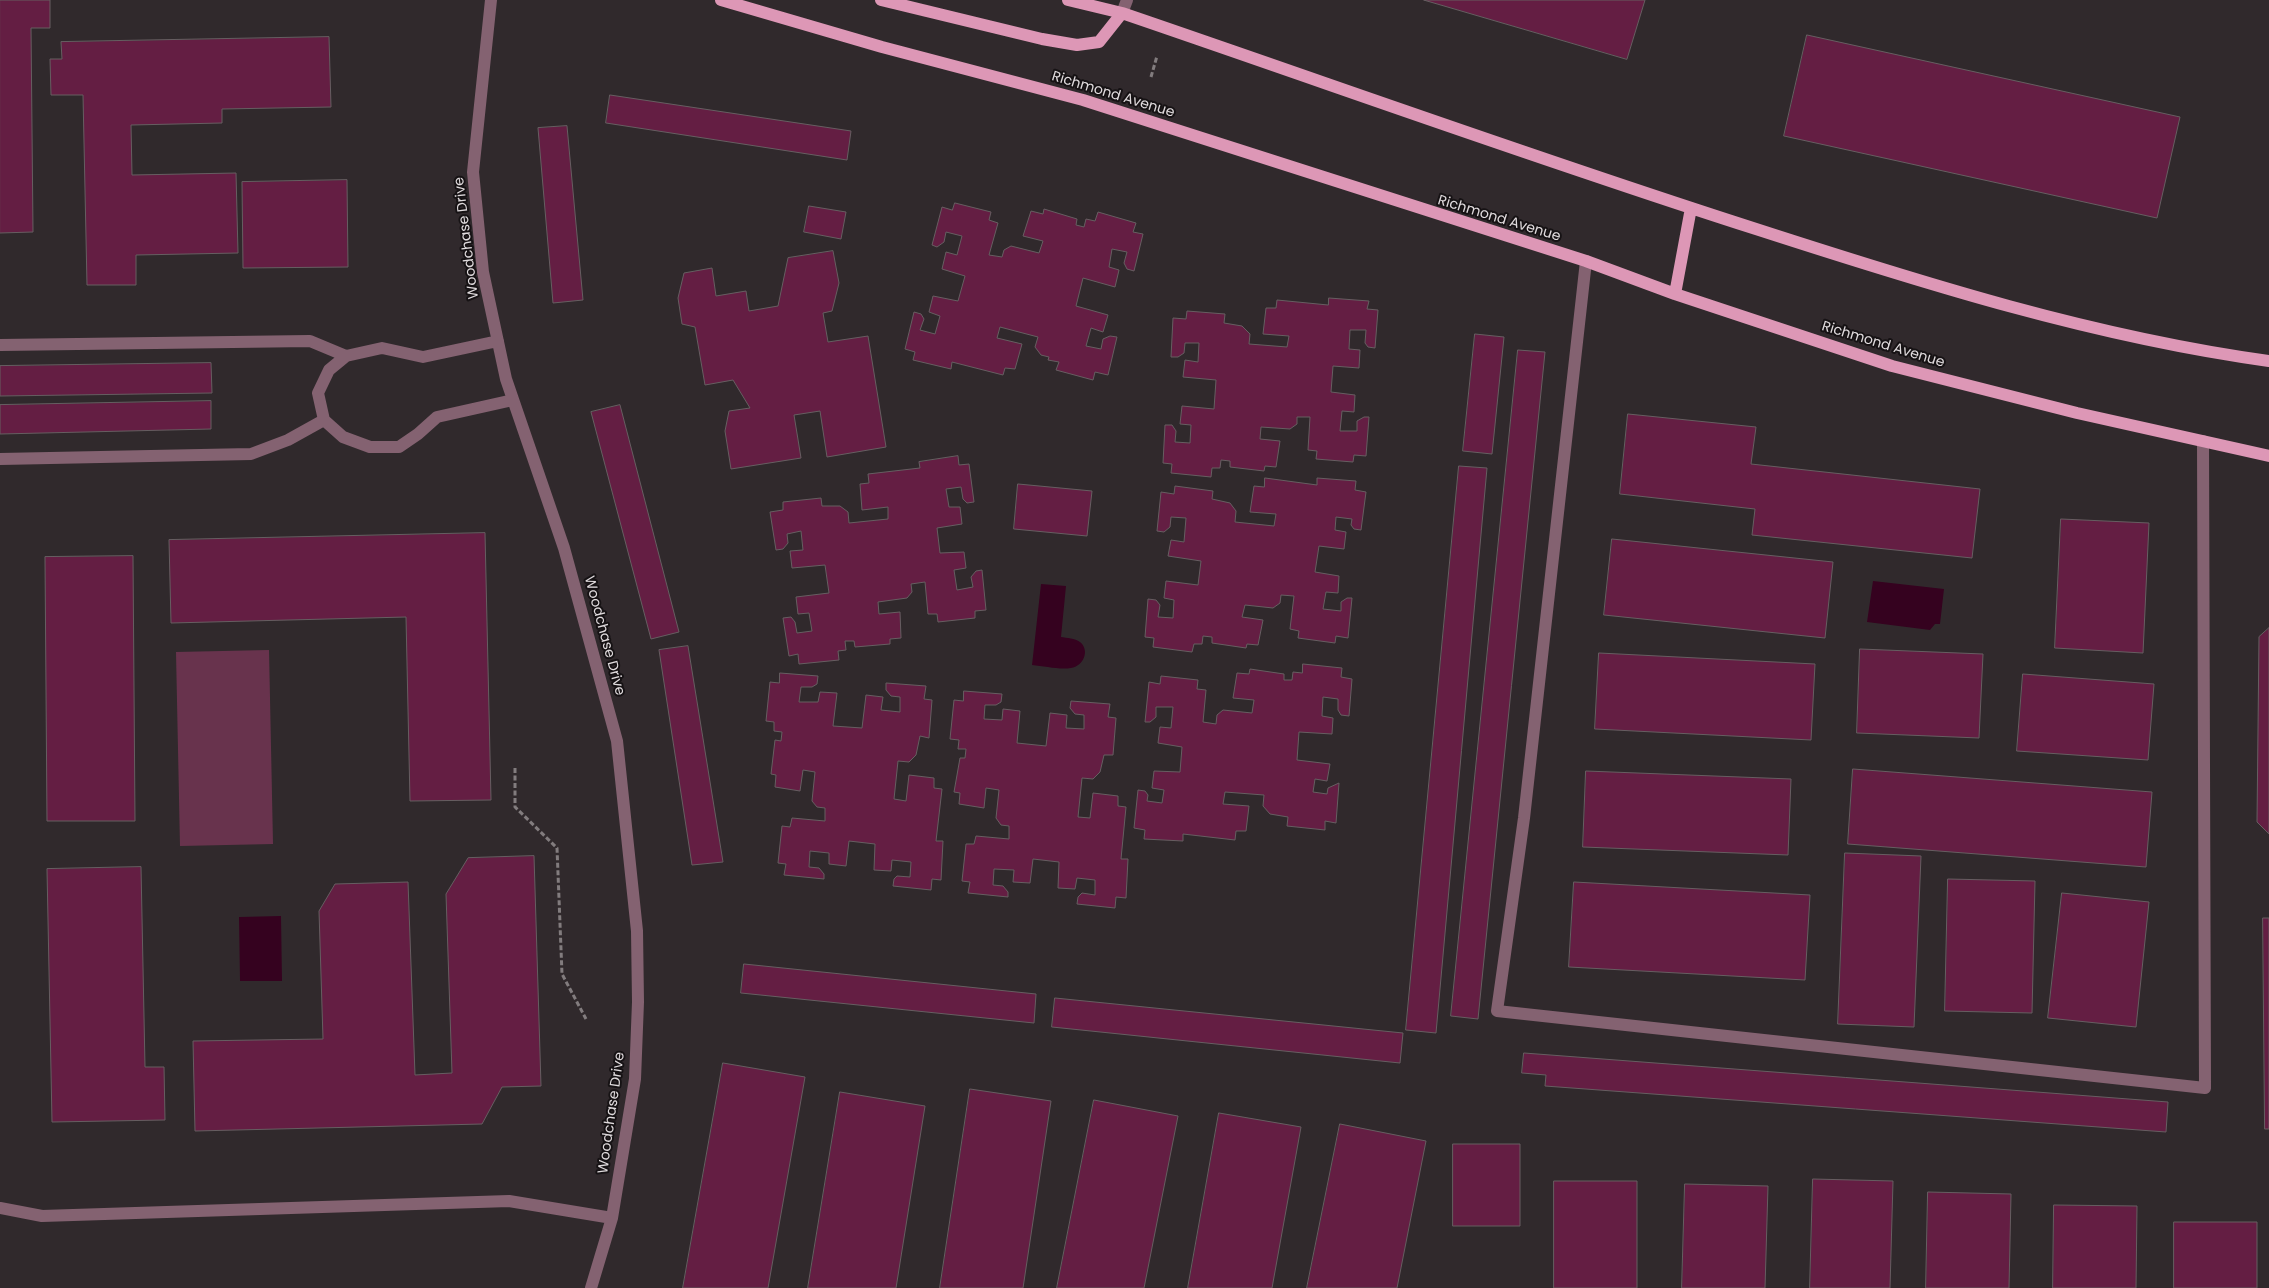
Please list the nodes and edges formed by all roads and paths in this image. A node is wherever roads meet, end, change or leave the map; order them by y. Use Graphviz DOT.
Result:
graph roads {
  1 [pos="491,0"];
  2 [pos="723,0"];
  3 [pos="881,0"];
  4 [pos="1068,0"];
  5 [pos="1127,0"];
  6 [pos="1122,13"];
  7 [pos="1157,56"];
  8 [pos="1151,76"];
  9 [pos="1691,208"];
  10 [pos="1586,261"];
  11 [pos="1675,294"];
  12 [pos="498,341"];
  13 [pos="0,345"];
  14 [pos="346,356"];
  15 [pos="2269,361"];
  16 [pos="513,400"];
  17 [pos="324,420"];
  18 [pos="2203,441"];
  19 [pos="2269,456"];
  20 [pos="0,459"];
  21 [pos="514,768"];
  22 [pos="586,1018"];
  23 [pos="0,1208"];
  24 [pos="612,1218"];
  25 [pos="591,1288"];
  1 -- 12 [label="street, Woodchase Drive"];
  2 -- 10 [label="main road, Richmond Avenue"];
  3 -- 6 [label="main road"];
  4 -- 6 [label="main road"];
  5 -- 6 [label="street"];
  6 -- 9 [label="main road"];
  7 -- 8 [label="path"];
  9 -- 11 [label="main road"];
  9 -- 15 [label="main road"];
  10 -- 11 [label="main road, Richmond Avenue"];
  10 -- 18 [label="street"];
  11 -- 18 [label="main road, Richmond Avenue"];
  12 -- 14 [label="street"];
  12 -- 16 [label="street, Woodchase Drive"];
  13 -- 14 [label="street"];
  14 -- 17 [label="street"];
  16 -- 17 [label="street"];
  16 -- 24 [label="street, Woodchase Drive"];
  17 -- 20 [label="street"];
  18 -- 19 [label="main road, Richmond Avenue"];
  21 -- 22 [label="path"];
  23 -- 24 [label="street"];
  24 -- 25 [label="street, Woodchase Drive"];
}
